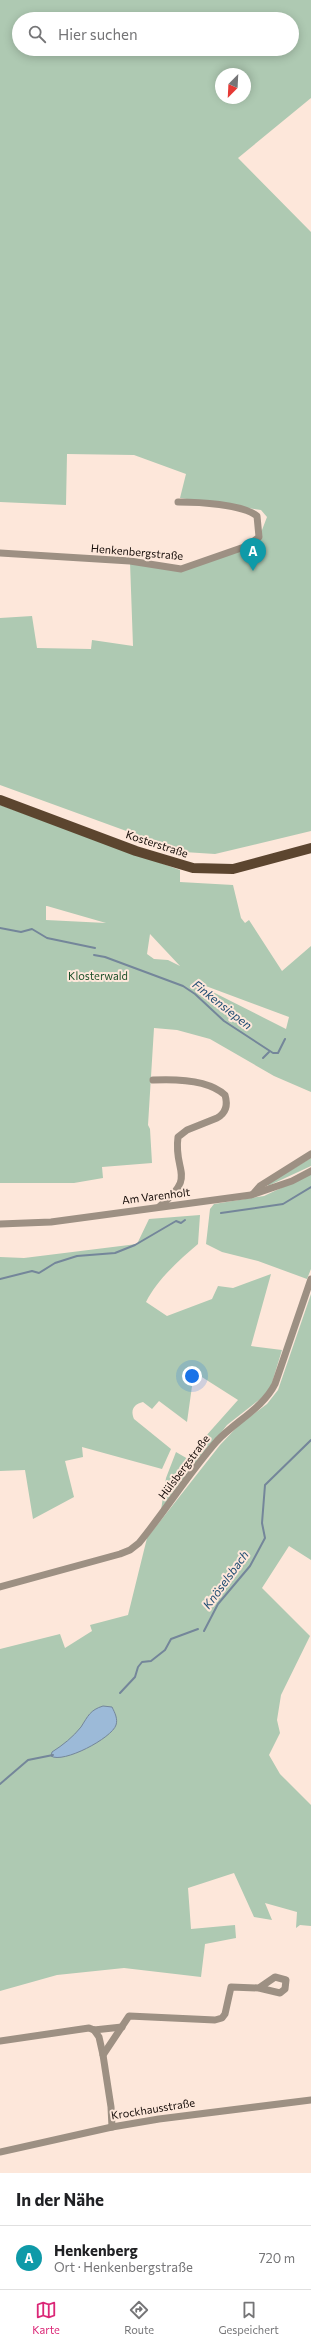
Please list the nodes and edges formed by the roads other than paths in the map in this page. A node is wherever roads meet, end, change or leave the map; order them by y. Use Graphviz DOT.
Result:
graph roads {
  1 [pos="178,502"];
  2 [pos="0,553"];
  3 [pos="0,800"];
  4 [pos="311,848"];
  5 [pos="153,1080"];
  6 [pos="311,1154"];
  7 [pos="311,1171"];
  8 [pos="252,1195"];
  9 [pos="160,1206"];
  10 [pos="0,1224"];
  11 [pos="311,1279"];
  12 [pos="0,1587"];
  13 [pos="259,1988"];
  14 [pos="122,2027"];
  15 [pos="94,2030"];
  16 [pos="0,2041"];
  17 [pos="103,2055"];
  18 [pos="311,2100"];
  19 [pos="112,2127"];
  20 [pos="0,2152"];
  1 -- 2 [label="street, Henkenbergstraße"];
  3 -- 4 [label="main road, Kosterstraße"];
  5 -- 9 [label="street"];
  6 -- 8 [label="street"];
  7 -- 8 [label="street, Am Varenholt"];
  8 -- 9 [label="street, Am Varenholt"];
  9 -- 10 [label="street, Am Varenholt"];
  11 -- 12 [label="street, Hülsbergstraße"];
  13 -- 14 [label="street"];
  14 -- 15 [label="street"];
  14 -- 17 [label="street"];
  15 -- 16 [label="street"];
  15 -- 17 [label="street"];
  17 -- 19 [label="street"];
  18 -- 19 [label="street, Krockhausstraße"];
  19 -- 20 [label="street, Krockhausstraße"];
}
